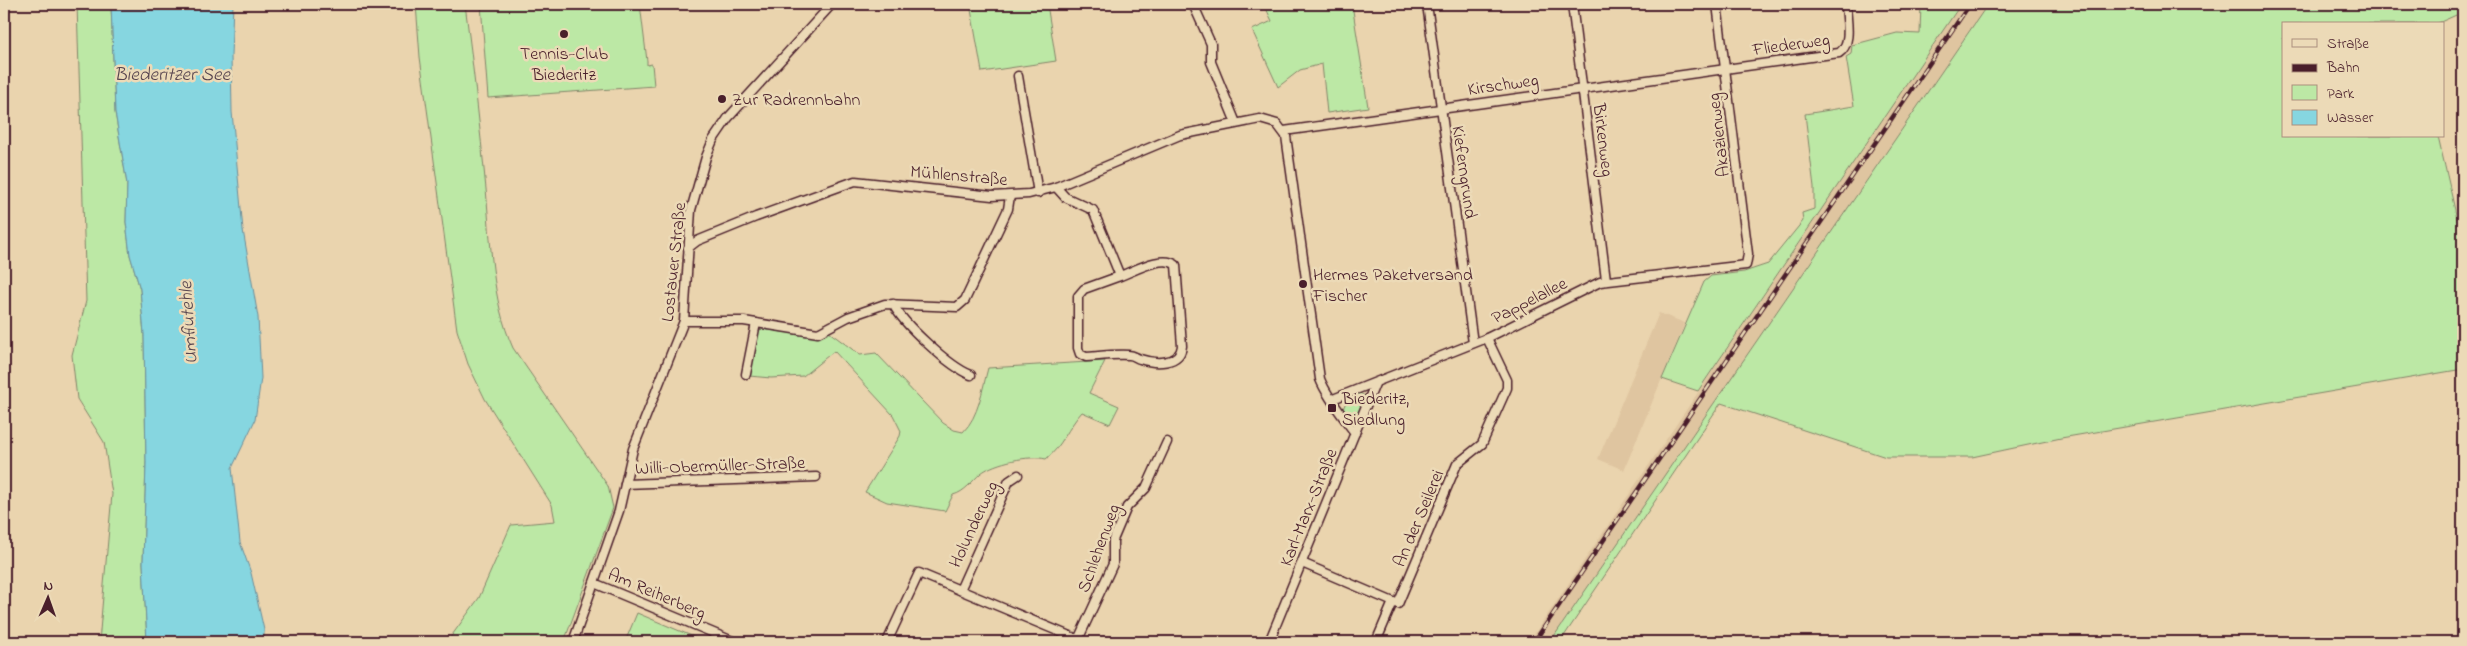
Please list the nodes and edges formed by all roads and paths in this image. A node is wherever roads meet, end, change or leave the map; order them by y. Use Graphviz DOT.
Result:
graph roads {
  1 [pos="832,4"];
  2 [pos="1193,4"];
  3 [pos="1427,4"];
  4 [pos="1572,4"];
  5 [pos="1717,4"];
  6 [pos="1846,4"];
  7 [pos="1725,68"];
  8 [pos="1018,76"];
  9 [pos="1583,88"];
  10 [pos="1441,108"];
  11 [pos="1236,123"];
  12 [pos="1284,131"];
  13 [pos="1056,187"];
  14 [pos="1038,193"];
  15 [pos="1010,196"];
  16 [pos="688,248"];
  17 [pos="1747,263"];
  18 [pos="1120,276"];
  19 [pos="1606,280"];
  20 [pos="894,304"];
  21 [pos="684,320"];
  22 [pos="756,323"];
  23 [pos="1487,338"];
  24 [pos="1473,343"];
  25 [pos="746,374"];
  26 [pos="971,375"];
  27 [pos="1375,384"];
  28 [pos="1333,399"];
  29 [pos="1355,433"];
  30 [pos="1166,442"];
  31 [pos="1018,474"];
  32 [pos="816,477"];
  33 [pos="625,484"];
  34 [pos="1302,563"];
  35 [pos="594,583"];
  36 [pos="960,590"];
  37 [pos="1393,602"];
  38 [pos="1080,641"];
  39 [pos="573,642"];
  40 [pos="735,642"];
  41 [pos="887,642"];
  42 [pos="1269,642"];
  43 [pos="1376,642"];
  1 -- 16 [label="street, Lostauer Straße"];
  2 -- 11 [label="street"];
  3 -- 10 [label="street, Kieferngrund"];
  4 -- 9 [label="street, Birkenweg"];
  5 -- 7 [label="street, Akazienweg"];
  6 -- 7 [label="street, Fliederweg"];
  7 -- 9 [label="street, Kirschweg"];
  7 -- 17 [label="street, Akazienweg"];
  8 -- 14 [label="street"];
  9 -- 10 [label="street, Kirschweg"];
  9 -- 19 [label="street, Birkenweg"];
  10 -- 12 [label="street, Kirschweg"];
  10 -- 24 [label="street, Kieferngrund"];
  11 -- 12 [label="street, Mühlenstraße"];
  11 -- 13 [label="street, Mühlenstraße"];
  12 -- 28 [label="street"];
  13 -- 14 [label="street, Mühlenstraße"];
  13 -- 18 [label="street"];
  14 -- 15 [label="street, Mühlenstraße"];
  15 -- 16 [label="street, Mühlenstraße"];
  15 -- 20 [label="street"];
  16 -- 21 [label="street, Lostauer Straße"];
  17 -- 19 [label="street, Pappelallee"];
  18 -- 18 [label="street"];
  19 -- 23 [label="street, Pappelallee"];
  20 -- 22 [label="street"];
  20 -- 26 [label="street"];
  21 -- 22 [label="street"];
  21 -- 33 [label="street, Lostauer Straße"];
  22 -- 25 [label="street"];
  23 -- 24 [label="street, Pappelallee"];
  23 -- 37 [label="street, An der Seilerei"];
  24 -- 27 [label="street, Pappelallee"];
  27 -- 28 [label="street, Pappelallee"];
  27 -- 29 [label="street, Karl-Marx-Straße"];
  28 -- 29 [label="street"];
  29 -- 34 [label="street, Karl-Marx-Straße"];
  30 -- 38 [label="street, Schlehenweg"];
  31 -- 36 [label="street, Holunderweg"];
  32 -- 33 [label="street, Willi-Obermüller-Straße"];
  33 -- 35 [label="street, Lostauer Straße"];
  34 -- 37 [label="street"];
  34 -- 42 [label="street, Karl-Marx-Straße"];
  35 -- 39 [label="street, Lostauer Straße"];
  35 -- 40 [label="street, Am Reiherberg"];
  36 -- 38 [label="street, Holunderweg"];
  36 -- 41 [label="street, Holunderweg"];
  37 -- 43 [label="street, An der Seilerei"];
}
